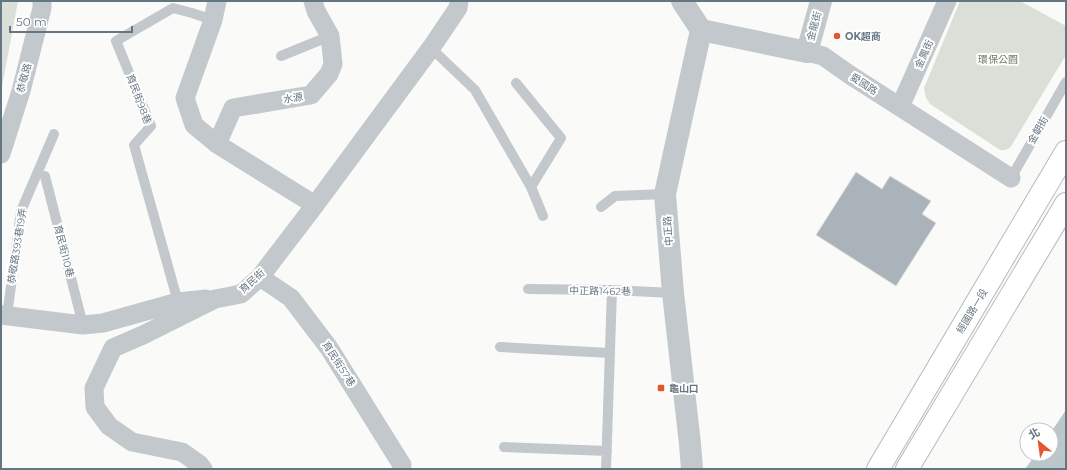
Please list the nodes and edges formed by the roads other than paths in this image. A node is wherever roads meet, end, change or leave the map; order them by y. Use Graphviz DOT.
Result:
graph roads {
  1 [pos="42,1"];
  2 [pos="217,1"];
  3 [pos="313,1"];
  4 [pos="459,1"];
  5 [pos="682,1"];
  6 [pos="821,1"];
  7 [pos="947,1"];
  8 [pos="213,20"];
  9 [pos="701,30"];
  10 [pos="330,36"];
  11 [pos="431,48"];
  12 [pos="807,52"];
  13 [pos="281,56"];
  14 [pos="1066,82"];
  15 [pos="516,83"];
  16 [pos="900,107"];
  17 [pos="54,134"];
  18 [pos="217,144"];
  19 [pos="1066,152"];
  20 [pos="1,154"];
  21 [pos="45,176"];
  22 [pos="1011,178"];
  23 [pos="531,187"];
  24 [pos="665,194"];
  25 [pos="1066,204"];
  26 [pos="315,205"];
  27 [pos="601,207"];
  28 [pos="543,216"];
  29 [pos="260,277"];
  30 [pos="528,289"];
  31 [pos="612,290"];
  32 [pos="673,293"];
  33 [pos="215,299"];
  34 [pos="178,302"];
  35 [pos="4,316"];
  36 [pos="83,325"];
  37 [pos="500,347"];
  38 [pos="610,353"];
  39 [pos="504,447"];
  40 [pos="607,451"];
  41 [pos="402,465"];
  42 [pos="203,469"];
  43 [pos="606,469"];
  44 [pos="692,469"];
  45 [pos="878,469"];
  46 [pos="907,469"];
  1 -- 20 [label="street, 恭敬路"];
  2 -- 8 [label="street"];
  3 -- 10 [label="street, 水源"];
  4 -- 11 [label="street, 育民街"];
  5 -- 9 [label="street"];
  6 -- 12 [label="street, 金龍街"];
  7 -- 16 [label="street, 金鳳街"];
  8 -- 18 [label="street"];
  8 -- 34 [label="lane, 育民街98巷"];
  9 -- 12 [label="street, 愛國路"];
  9 -- 24 [label="street, 中正路"];
  10 -- 13 [label="lane"];
  10 -- 18 [label="street, 水源"];
  11 -- 23 [label="lane"];
  11 -- 26 [label="street, 育民街"];
  12 -- 16 [label="street, 愛國路"];
  14 -- 22 [label="lane, 金朝街"];
  15 -- 23 [label="lane"];
  16 -- 22 [label="street, 愛國路"];
  17 -- 35 [label="lane, 恭敬路393巷19弄"];
  18 -- 26 [label="street"];
  19 -- 45 [label="main road, 經國路一段"];
  21 -- 36 [label="lane, 育民街110巷"];
  23 -- 28 [label="lane"];
  24 -- 27 [label="lane"];
  24 -- 32 [label="street, 中正路"];
  25 -- 46 [label="main road"];
  26 -- 29 [label="street, 育民街"];
  29 -- 33 [label="street, 育民街"];
  29 -- 41 [label="street, 育民街57巷"];
  30 -- 31 [label="lane, 中正路1462巷"];
  31 -- 32 [label="lane, 中正路1462巷"];
  31 -- 38 [label="lane"];
  32 -- 44 [label="street, 中正路"];
  33 -- 34 [label="street"];
  33 -- 42 [label="street, 育民街"];
  34 -- 36 [label="street"];
  35 -- 36 [label="street"];
  37 -- 38 [label="lane"];
  38 -- 40 [label="lane"];
  39 -- 40 [label="lane"];
  40 -- 43 [label="lane"];
}
